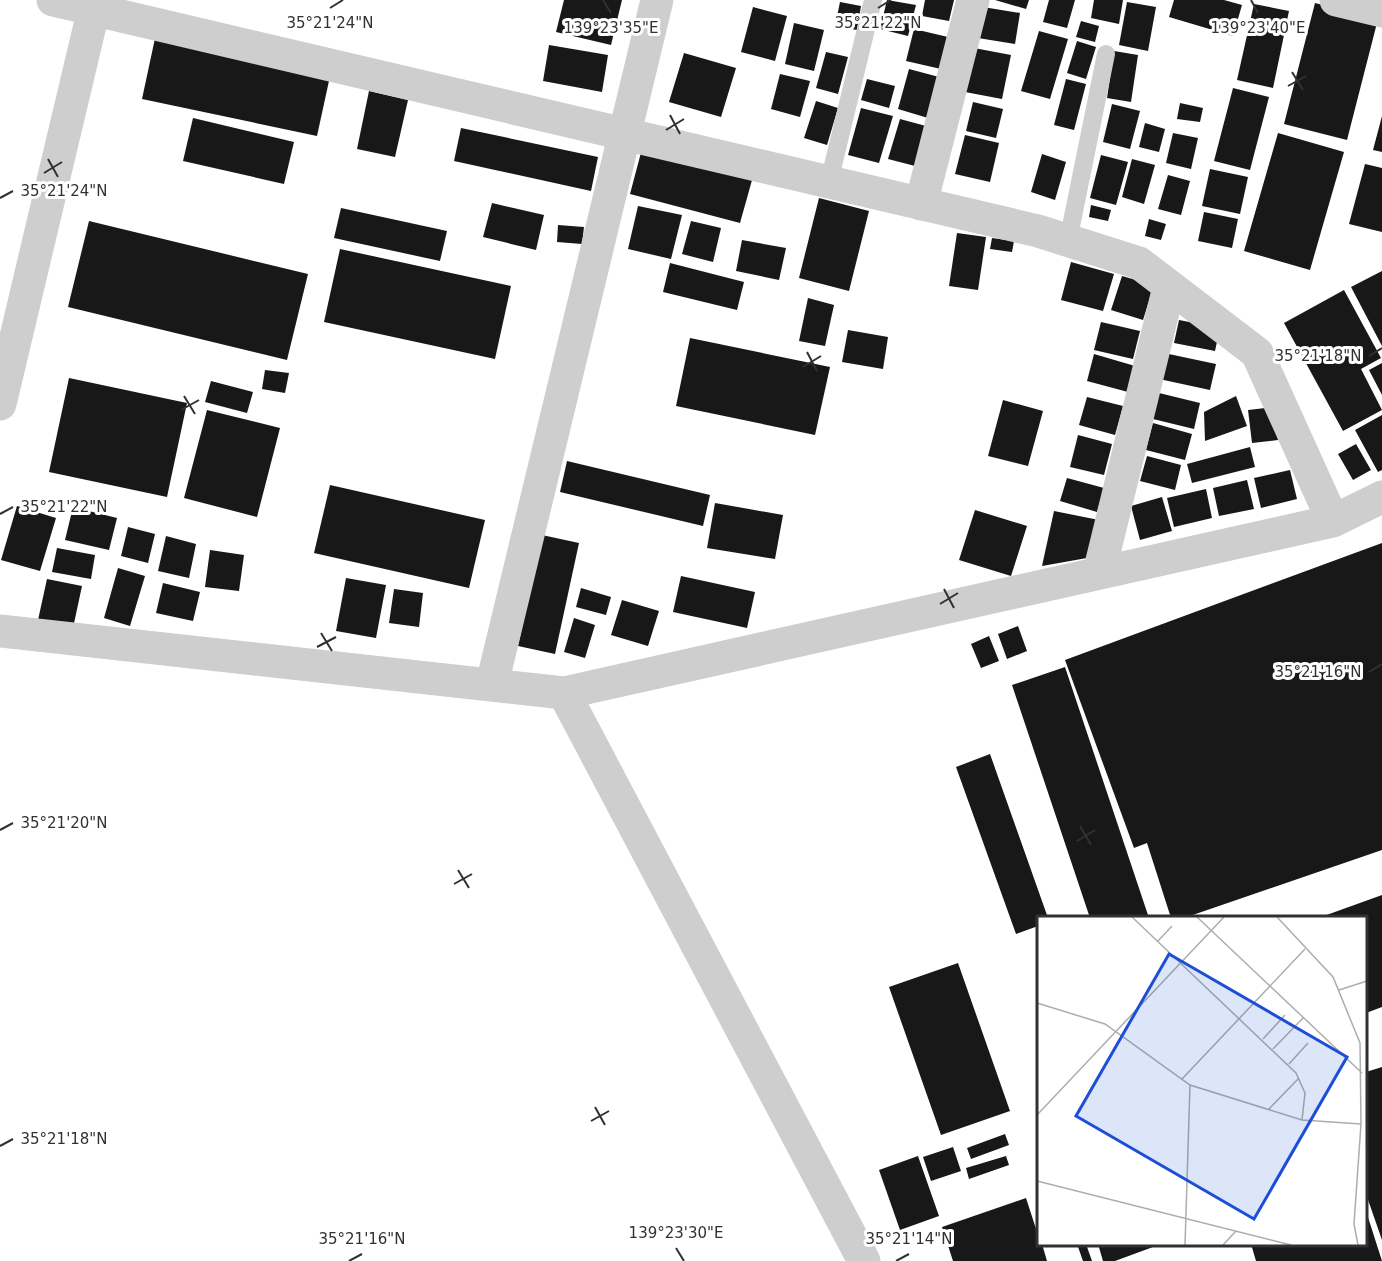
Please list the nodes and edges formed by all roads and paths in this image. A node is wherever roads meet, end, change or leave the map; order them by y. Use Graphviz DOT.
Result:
graph roads {
  1 [pos="53,0"];
  2 [pos="657,0"];
  3 [pos="873,0"];
  4 [pos="973,0"];
  5 [pos="1336,0"];
  6 [pos="94,5"];
  7 [pos="1382,11"];
  8 [pos="1106,54"];
  9 [pos="625,134"];
  10 [pos="829,182"];
  11 [pos="921,204"];
  12 [pos="1068,241"];
  13 [pos="1169,287"];
  14 [pos="0,404"];
  15 [pos="1382,496"];
  16 [pos="1334,521"];
  17 [pos="1099,573"];
  18 [pos="0,631"];
  19 [pos="492,684"];
  20 [pos="564,693"];
  21 [pos="864,1261"];
  1 -- 6 [label="street"];
  2 -- 9 [label="street"];
  3 -- 10 [label="lane"];
  4 -- 11 [label="street"];
  5 -- 7 [label="street"];
  6 -- 9 [label="street"];
  6 -- 14 [label="street"];
  8 -- 12 [label="lane"];
  9 -- 10 [label="street"];
  9 -- 19 [label="street"];
  10 -- 11 [label="street"];
  11 -- 12 [label="street"];
  12 -- 13 [label="street"];
  13 -- 16 [label="street"];
  13 -- 17 [label="street"];
  15 -- 16 [label="street"];
  16 -- 17 [label="street"];
  17 -- 20 [label="street"];
  18 -- 19 [label="street"];
  19 -- 20 [label="street"];
  20 -- 21 [label="street"];
}
